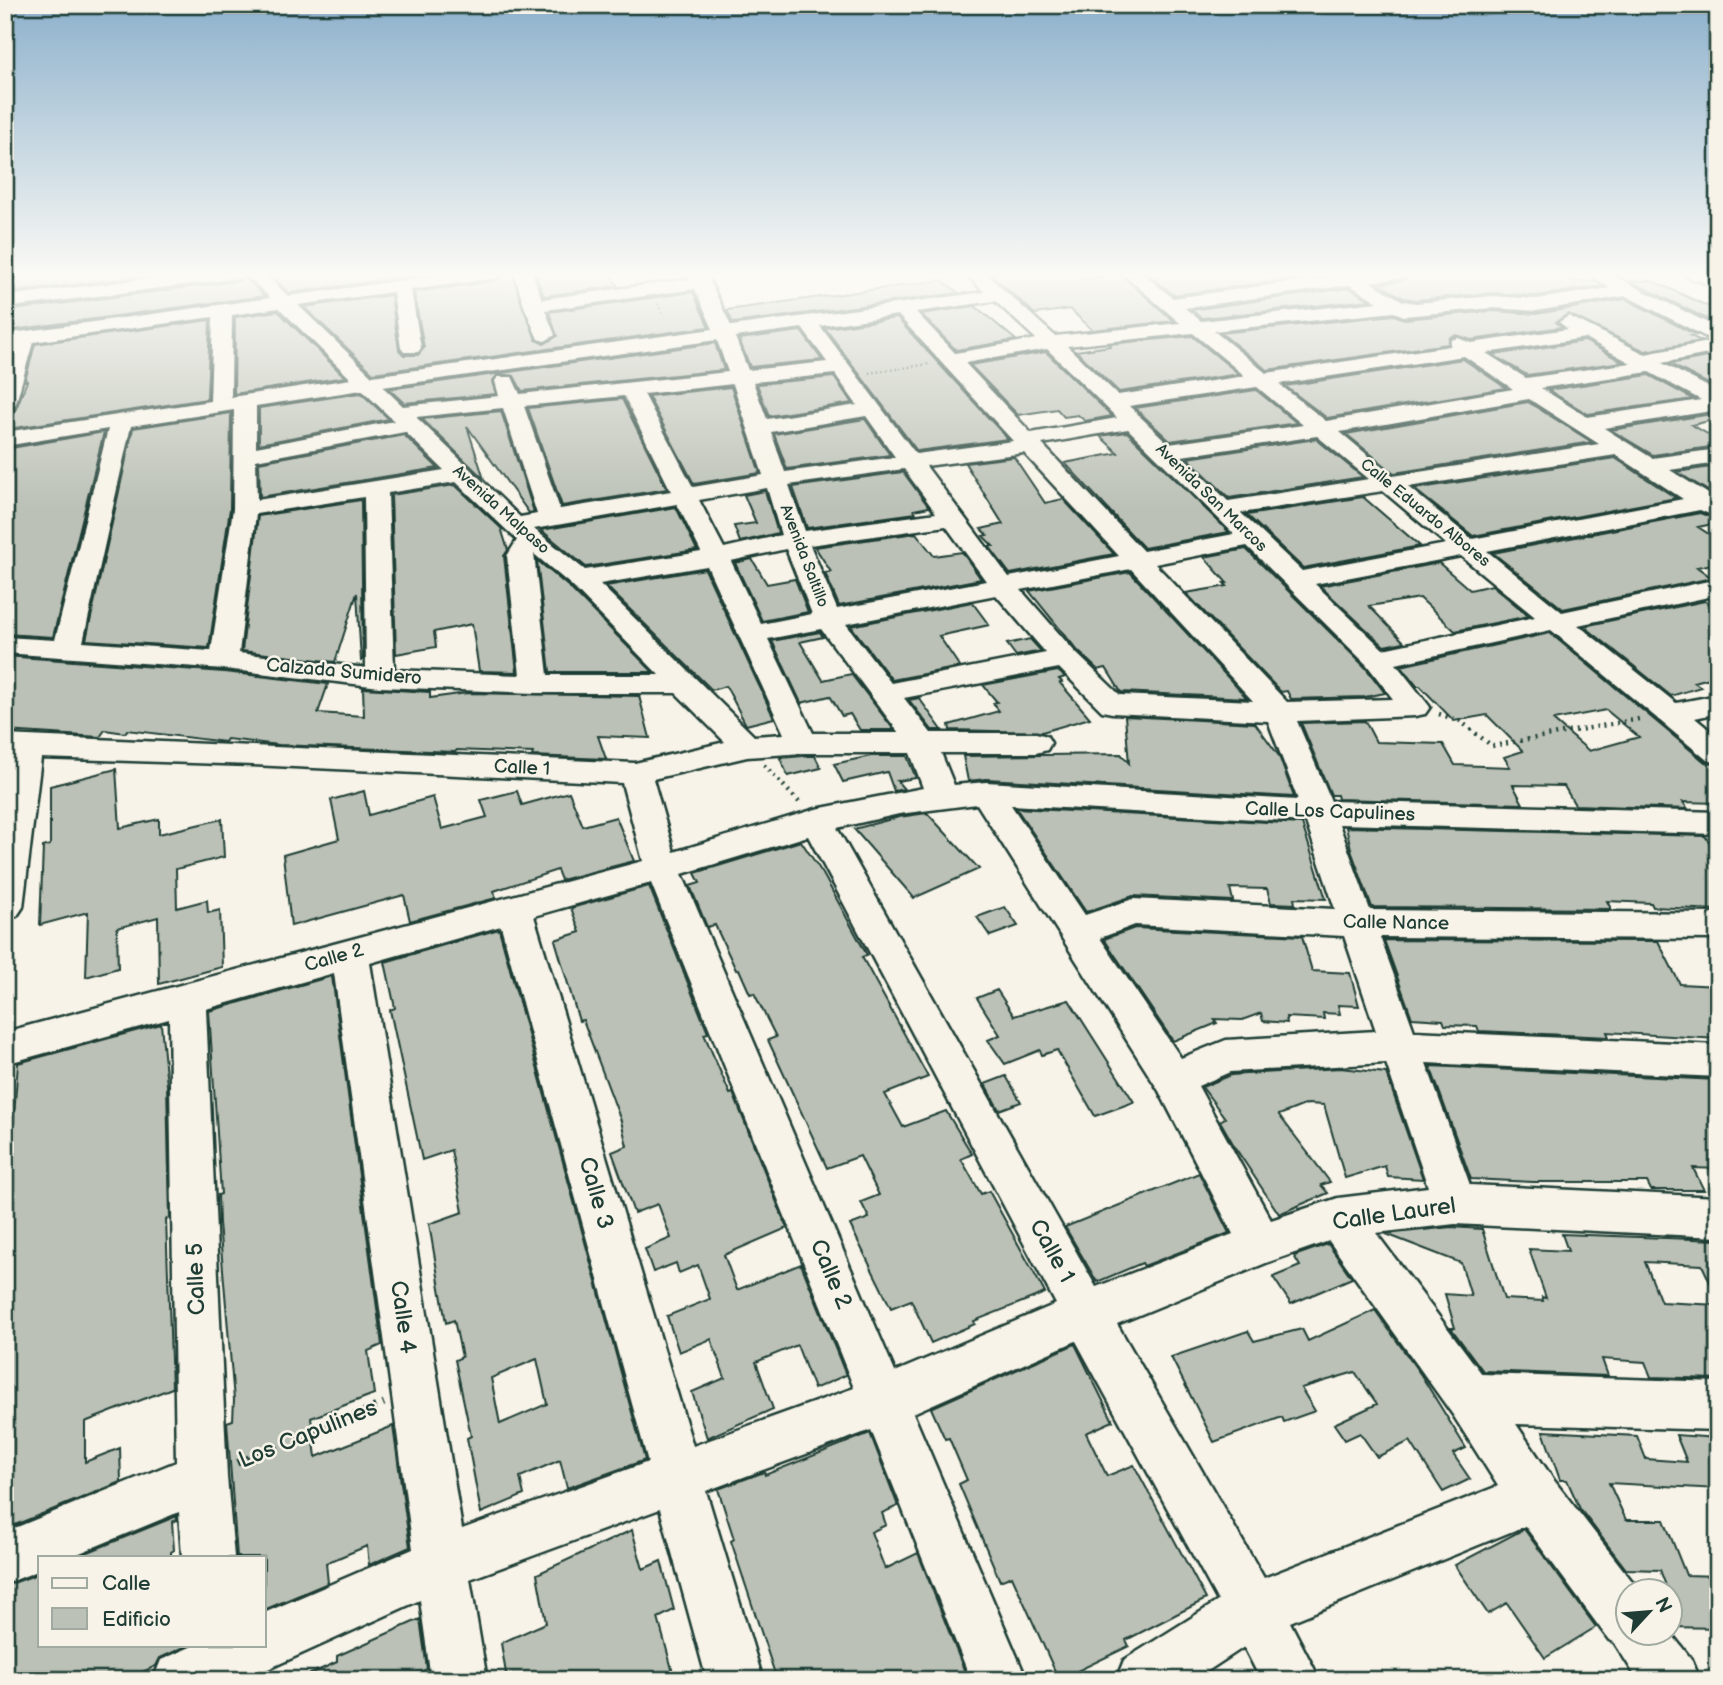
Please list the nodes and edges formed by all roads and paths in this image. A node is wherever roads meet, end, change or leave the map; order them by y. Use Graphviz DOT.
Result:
graph roads {
  1 [pos="12,352"];
  2 [pos="227,352"];
  3 [pos="332,352"];
  4 [pos="598,352"];
  5 [pos="731,352"];
  6 [pos="829,352"];
  7 [pos="943,352"];
  8 [pos="1010,352"];
  9 [pos="1056,352"];
  10 [pos="1227,352"];
  11 [pos="1455,352"];
  12 [pos="1470,352"];
  13 [pos="1627,352"];
  14 [pos="1691,352"];
  15 [pos="951,360"];
  16 [pos="1646,363"];
  17 [pos="500,366"];
  18 [pos="844,372"];
  19 [pos="740,377"];
  20 [pos="1261,379"];
  21 [pos="364,383"];
  22 [pos="631,388"];
  23 [pos="1527,388"];
  24 [pos="512,400"];
  25 [pos="1112,402"];
  26 [pos="5,403"];
  27 [pos="1718,403"];
  28 [pos="232,405"];
  29 [pos="870,409"];
  30 [pos="402,419"];
  31 [pos="121,422"];
  32 [pos="1133,422"];
  33 [pos="1581,425"];
  34 [pos="759,427"];
  35 [pos="1321,429"];
  36 [pos="5,439"];
  37 [pos="1029,442"];
  38 [pos="1619,448"];
  39 [pos="1164,452"];
  40 [pos="243,456"];
  41 [pos="1718,456"];
  42 [pos="912,463"];
  43 [pos="1647,466"];
  44 [pos="461,474"];
  45 [pos="775,480"];
  46 [pos="1388,483"];
  47 [pos="376,490"];
  48 [pos="684,495"];
  49 [pos="1711,507"];
  50 [pos="245,509"];
  51 [pos="1222,509"];
  52 [pos="954,517"];
  53 [pos="551,518"];
  54 [pos="523,532"];
  55 [pos="1252,538"];
  56 [pos="795,540"];
  57 [pos="1466,547"];
  58 [pos="716,557"];
  59 [pos="1137,559"];
  60 [pos="580,579"];
  61 [pos="1296,580"];
  62 [pos="1002,585"];
  63 [pos="1718,587"];
  64 [pos="828,619"];
  65 [pos="1557,621"];
  66 [pos="750,634"];
  67 [pos="5,645"];
  68 [pos="67,649"];
  69 [pos="1065,658"];
  70 [pos="1377,659"];
  71 [pos="224,660"];
  72 [pos="380,678"];
  73 [pos="535,684"];
  74 [pos="684,684"];
  75 [pos="884,692"];
  76 [pos="1718,704"];
  77 [pos="1415,707"];
  78 [pos="1279,712"];
  79 [pos="1671,714"];
  80 [pos="803,743"];
  81 [pos="922,743"];
  82 [pos="1036,743"];
  83 [pos="16,746"];
  84 [pos="747,747"];
  85 [pos="1718,753"];
  86 [pos="635,773"];
  87 [pos="986,793"];
  88 [pos="942,794"];
  89 [pos="1319,813"];
  90 [pos="816,820"];
  91 [pos="1718,823"];
  92 [pos="662,868"];
  93 [pos="5,907"];
  94 [pos="514,909"];
  95 [pos="1357,923"];
  96 [pos="1718,926"];
  97 [pos="1077,932"];
  98 [pos="350,954"];
  99 [pos="187,1000"];
  100 [pos="1400,1046"];
  101 [pos="5,1048"];
  102 [pos="1718,1061"];
  103 [pos="1173,1079"];
  104 [pos="1455,1204"];
  105 [pos="1718,1217"];
  106 [pos="1338,1218"];
  107 [pos="1261,1244"];
  108 [pos="1086,1314"];
  109 [pos="414,1391"];
  110 [pos="1470,1398"];
  111 [pos="885,1401"];
  112 [pos="1718,1406"];
  113 [pos="202,1477"];
  114 [pos="678,1477"];
  115 [pos="1535,1497"];
  116 [pos="208,1556"];
  117 [pos="5,1558"];
  118 [pos="442,1563"];
  119 [pos="1614,1601"];
  120 [pos="1254,1609"];
  121 [pos="266,1641"];
  122 [pos="254,1646"];
  123 [pos="1647,1646"];
  124 [pos="225,1659"];
  125 [pos="459,1680"];
  126 [pos="734,1680"];
  127 [pos="999,1680"];
  128 [pos="1144,1680"];
  129 [pos="1292,1680"];
  130 [pos="1672,1680"];
  1 -- 26 [label="street"];
  2 -- 28 [label="street"];
  3 -- 21 [label="street, Avenida Malpaso"];
  4 -- 17 [label="street"];
  5 -- 19 [label="street, Avenida Saltillo"];
  6 -- 18 [label="street"];
  7 -- 15 [label="street"];
  8 -- 15 [label="street"];
  9 -- 25 [label="street, Avenida San Marcos"];
  10 -- 20 [label="street, Calle Eduardo Albores"];
  11 -- 20 [label="street"];
  12 -- 23 [label="street"];
  13 -- 16 [label="street"];
  14 -- 16 [label="street"];
  15 -- 18 [label="path"];
  15 -- 37 [label="street"];
  16 -- 23 [label="street"];
  16 -- 27 [label="street"];
  17 -- 21 [label="street"];
  17 -- 24 [label="street"];
  18 -- 19 [label="street"];
  18 -- 29 [label="street"];
  19 -- 22 [label="street"];
  19 -- 34 [label="street, Avenida Saltillo"];
  20 -- 25 [label="street"];
  20 -- 35 [label="street, Calle Eduardo Albores"];
  21 -- 28 [label="street"];
  21 -- 30 [label="street, Avenida Malpaso"];
  22 -- 24 [label="street"];
  22 -- 48 [label="street"];
  23 -- 33 [label="street"];
  23 -- 35 [label="street"];
  24 -- 30 [label="street"];
  24 -- 53 [label="street"];
  25 -- 32 [label="street, Avenida San Marcos"];
  27 -- 33 [label="street"];
  28 -- 31 [label="street"];
  28 -- 40 [label="street"];
  29 -- 34 [label="street"];
  29 -- 42 [label="street"];
  30 -- 40 [label="street"];
  30 -- 44 [label="street, Avenida Malpaso"];
  31 -- 36 [label="street"];
  31 -- 68 [label="street"];
  32 -- 37 [label="street"];
  32 -- 39 [label="street, Avenida San Marcos"];
  33 -- 38 [label="street"];
  34 -- 45 [label="street, Avenida Saltillo"];
  35 -- 39 [label="street"];
  35 -- 46 [label="street, Calle Eduardo Albores"];
  37 -- 42 [label="street"];
  37 -- 59 [label="street"];
  38 -- 43 [label="street"];
  38 -- 46 [label="street"];
  39 -- 51 [label="street, Avenida San Marcos"];
  40 -- 50 [label="street"];
  41 -- 43 [label="street"];
  42 -- 45 [label="street"];
  42 -- 52 [label="street"];
  43 -- 49 [label="street"];
  44 -- 47 [label="street"];
  44 -- 54 [label="street, Avenida Malpaso"];
  45 -- 48 [label="street"];
  45 -- 56 [label="street, Avenida Saltillo"];
  46 -- 51 [label="street"];
  46 -- 57 [label="street, Calle Eduardo Albores"];
  47 -- 50 [label="street"];
  47 -- 72 [label="street"];
  48 -- 53 [label="street"];
  48 -- 58 [label="street"];
  49 -- 57 [label="street"];
  50 -- 71 [label="street"];
  51 -- 55 [label="street, Avenida San Marcos"];
  52 -- 56 [label="street"];
  52 -- 62 [label="street"];
  53 -- 54 [label="street"];
  54 -- 60 [label="street, Avenida Malpaso"];
  54 -- 73 [label="street"];
  55 -- 59 [label="street"];
  55 -- 61 [label="street, Avenida San Marcos"];
  56 -- 58 [label="street"];
  56 -- 64 [label="street, Avenida Saltillo"];
  57 -- 61 [label="street"];
  57 -- 65 [label="street, Calle Eduardo Albores"];
  58 -- 60 [label="street"];
  58 -- 66 [label="street"];
  59 -- 62 [label="street"];
  59 -- 78 [label="street"];
  60 -- 74 [label="street, Avenida Malpaso"];
  61 -- 70 [label="street, Avenida San Marcos"];
  62 -- 64 [label="street"];
  62 -- 69 [label="street"];
  63 -- 65 [label="street"];
  64 -- 66 [label="street"];
  64 -- 75 [label="street, Avenida Saltillo"];
  65 -- 70 [label="street"];
  65 -- 79 [label="street, Calle Eduardo Albores"];
  66 -- 80 [label="street"];
  67 -- 68 [label="street, Calzada Sumidero"];
  68 -- 71 [label="street, Calzada Sumidero"];
  69 -- 75 [label="street"];
  69 -- 78 [label="street"];
  70 -- 77 [label="street, Avenida San Marcos"];
  71 -- 72 [label="street, Calzada Sumidero"];
  72 -- 73 [label="street, Calzada Sumidero"];
  73 -- 74 [label="street, Calzada Sumidero"];
  74 -- 84 [label="street, Avenida Malpaso"];
  75 -- 81 [label="street, Avenida Saltillo"];
  76 -- 79 [label="street"];
  77 -- 78 [label="street"];
  77 -- 79 [label="path"];
  78 -- 89 [label="street"];
  79 -- 85 [label="street, Calle Eduardo Albores"];
  80 -- 81 [label="street, Calle 1"];
  80 -- 84 [label="street, Calle 1"];
  81 -- 82 [label="street, Calle 1"];
  81 -- 88 [label="street, Avenida Saltillo"];
  83 -- 86 [label="street, Calle 1"];
  83 -- 93 [label="street"];
  84 -- 86 [label="street, Calle 1"];
  84 -- 90 [label="path"];
  86 -- 92 [label="street, Calle 2"];
  87 -- 88 [label="street, Calle Los Capulines"];
  87 -- 89 [label="street, Calle Los Capulines"];
  87 -- 97 [label="street"];
  88 -- 90 [label="street"];
  89 -- 91 [label="street, Calle Los Capulines"];
  89 -- 95 [label="street"];
  90 -- 92 [label="street, Calle 2"];
  90 -- 108 [label="street, Calle 1"];
  92 -- 94 [label="street, Calle 2"];
  92 -- 111 [label="street, Calle 2"];
  94 -- 98 [label="street, Calle 2"];
  94 -- 114 [label="street, Calle 3"];
  95 -- 96 [label="street, Calle Nance"];
  95 -- 97 [label="street, Calle Nance"];
  95 -- 100 [label="street"];
  97 -- 103 [label="street"];
  98 -- 99 [label="street, Calle 2"];
  98 -- 109 [label="street, Calle 4"];
  99 -- 101 [label="street, Calle 2"];
  99 -- 113 [label="street, Calle 5"];
  100 -- 102 [label="street"];
  100 -- 103 [label="street"];
  100 -- 104 [label="street"];
  103 -- 107 [label="street"];
  104 -- 105 [label="street, Calle Laurel"];
  104 -- 106 [label="street, Calle Laurel"];
  106 -- 107 [label="street, Calle Laurel"];
  106 -- 110 [label="street"];
  107 -- 108 [label="street, Calle Laurel"];
  108 -- 111 [label="street"];
  108 -- 120 [label="street, Calle 1"];
  109 -- 113 [label="path, Los Capulines"];
  109 -- 118 [label="street, Calle 4"];
  110 -- 112 [label="street"];
  110 -- 115 [label="street"];
  111 -- 114 [label="street"];
  111 -- 127 [label="street, Calle 2"];
  113 -- 116 [label="street, Calle 5"];
  113 -- 117 [label="street"];
  114 -- 118 [label="street"];
  114 -- 126 [label="street, Calle 3"];
  115 -- 119 [label="street"];
  115 -- 120 [label="street"];
  118 -- 121 [label="street"];
  118 -- 125 [label="street, Calle 4"];
  120 -- 128 [label="street"];
  120 -- 129 [label="street, Calle 1"];
  122 -- 124 [label="street"];
  123 -- 130 [label="street"];
}
